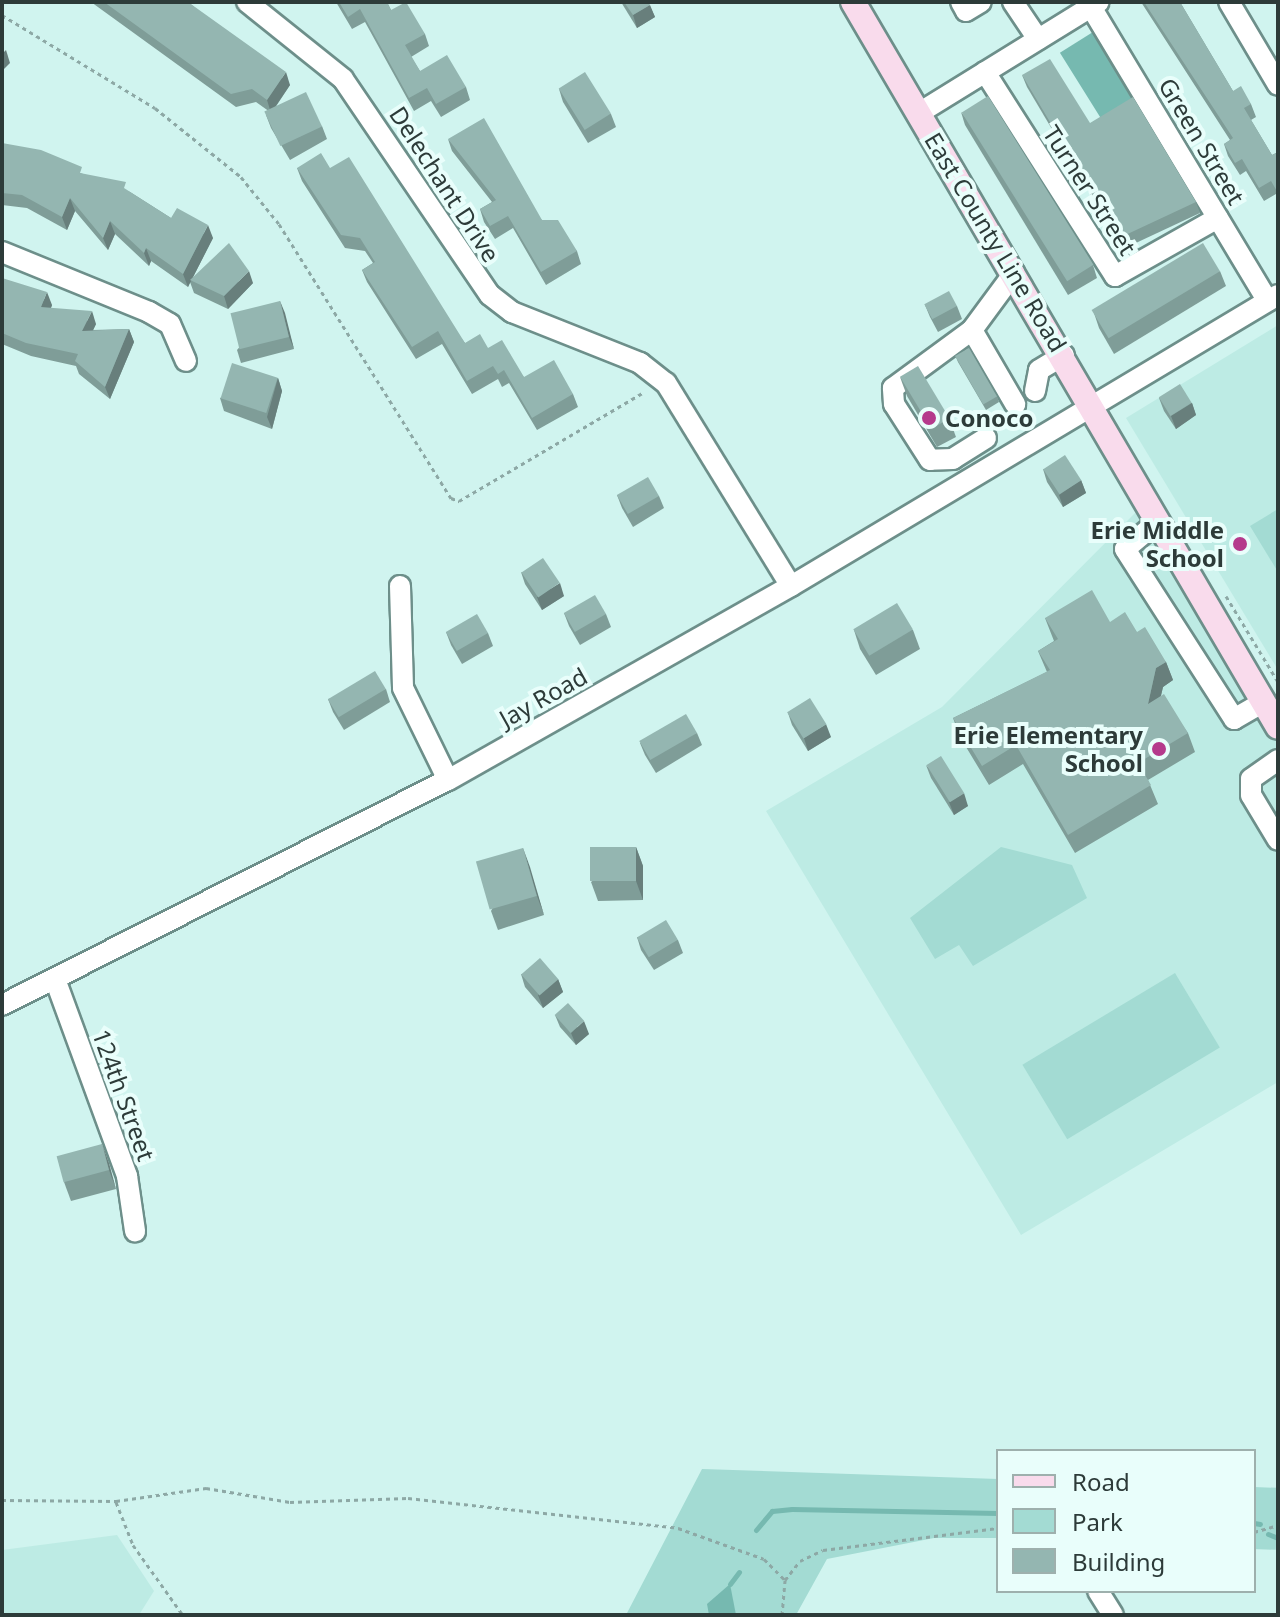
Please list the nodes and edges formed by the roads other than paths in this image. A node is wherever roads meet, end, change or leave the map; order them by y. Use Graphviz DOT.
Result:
graph roads {
  1 [pos="247,2"];
  2 [pos="853,2"];
  3 [pos="961,2"];
  4 [pos="981,2"];
  5 [pos="1013,2"];
  6 [pos="1229,2"];
  7 [pos="1095,5"];
  8 [pos="1038,39"];
  9 [pos="985,72"];
  10 [pos="1278,85"];
  11 [pos="919,113"];
  12 [pos="1218,218"];
  13 [pos="2,252"];
  14 [pos="1014,273"];
  15 [pos="1273,298"];
  16 [pos="972,330"];
  17 [pos="1064,355"];
  18 [pos="186,361"];
  19 [pos="1035,391"];
  20 [pos="1015,404"];
  21 [pos="1095,406"];
  22 [pos="986,438"];
  23 [pos="1138,482"];
  24 [pos="1155,524"];
  25 [pos="400,586"];
  26 [pos="791,586"];
  27 [pos="1270,700"];
  28 [pos="1278,727"];
  29 [pos="1278,760"];
  30 [pos="448,780"];
  31 [pos="1278,840"];
  32 [pos="55,979"];
  33 [pos="2,1005"];
  34 [pos="135,1231"];
  35 [pos="1099,1593"];
  36 [pos="1113,1615"];
  1 -- 26 [label="street, Delechant Drive"];
  2 -- 11 [label="main road, East County Line Road"];
  3 -- 4 [label="street"];
  5 -- 8 [label="street"];
  6 -- 10 [label="street"];
  7 -- 8 [label="street"];
  7 -- 12 [label="street, Green Street"];
  8 -- 9 [label="street"];
  9 -- 11 [label="street"];
  9 -- 12 [label="street, Turner Street"];
  11 -- 14 [label="main road, East County Line Road"];
  12 -- 15 [label="street, Green Street"];
  13 -- 18 [label="street"];
  14 -- 16 [label="street"];
  14 -- 17 [label="main road, East County Line Road"];
  15 -- 21 [label="street, Jay Road"];
  16 -- 20 [label="street"];
  16 -- 22 [label="street"];
  17 -- 19 [label="street"];
  17 -- 21 [label="main road, East County Line Road"];
  21 -- 23 [label="main road, East County Line Road"];
  21 -- 26 [label="street, Jay Road"];
  23 -- 24 [label="main road, East County Line Road"];
  23 -- 27 [label="main road, East County Line Road"];
  24 -- 27 [label="main road, East County Line Road"];
  24 -- 27 [label="street"];
  25 -- 30 [label="street"];
  26 -- 30 [label="street, Jay Road"];
  27 -- 28 [label="main road, East County Line Road"];
  29 -- 31 [label="street"];
  30 -- 32 [label="street, Jay Road"];
  32 -- 33 [label="street, Jay Road"];
  32 -- 34 [label="street, 124th Street"];
  35 -- 36 [label="street"];
}
